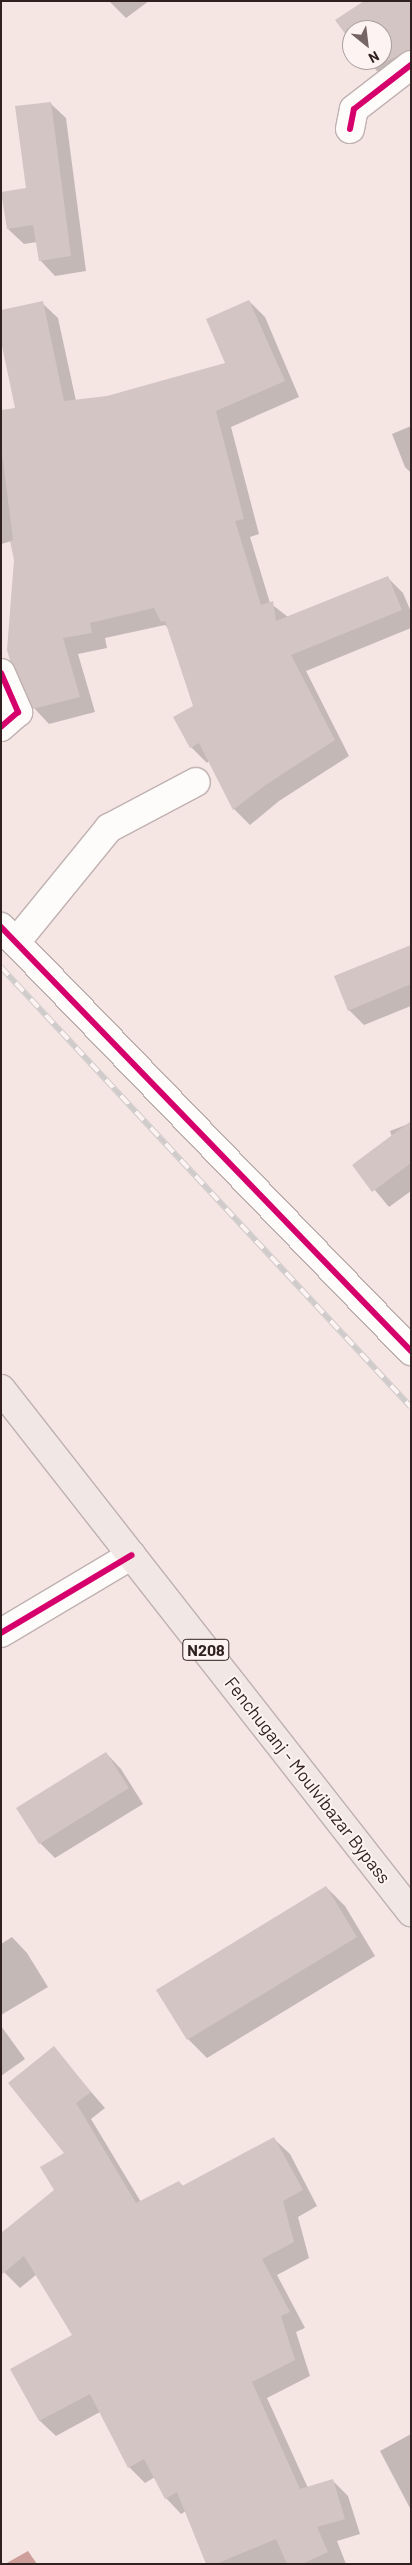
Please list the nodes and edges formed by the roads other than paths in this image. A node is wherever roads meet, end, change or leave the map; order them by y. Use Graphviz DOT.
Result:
graph roads {
  1 [pos="411,65"];
  2 [pos="350,129"];
  3 [pos="1,673"];
  4 [pos="1,727"];
  5 [pos="196,782"];
  6 [pos="8,935"];
  7 [pos="411,1351"];
  8 [pos="1,1389"];
  9 [pos="132,1555"];
  10 [pos="1,1633"];
  11 [pos="411,1912"];
  1 -- 2 [label="street"];
  3 -- 4 [label="street"];
  5 -- 6 [label="street"];
  6 -- 7 [label="street"];
  8 -- 9 [label="highway, Fenchuganj - Moulvibazar Bypass / N208"];
  9 -- 10 [label="street"];
  9 -- 11 [label="highway, Fenchuganj - Moulvibazar Bypass / N208"];
}
